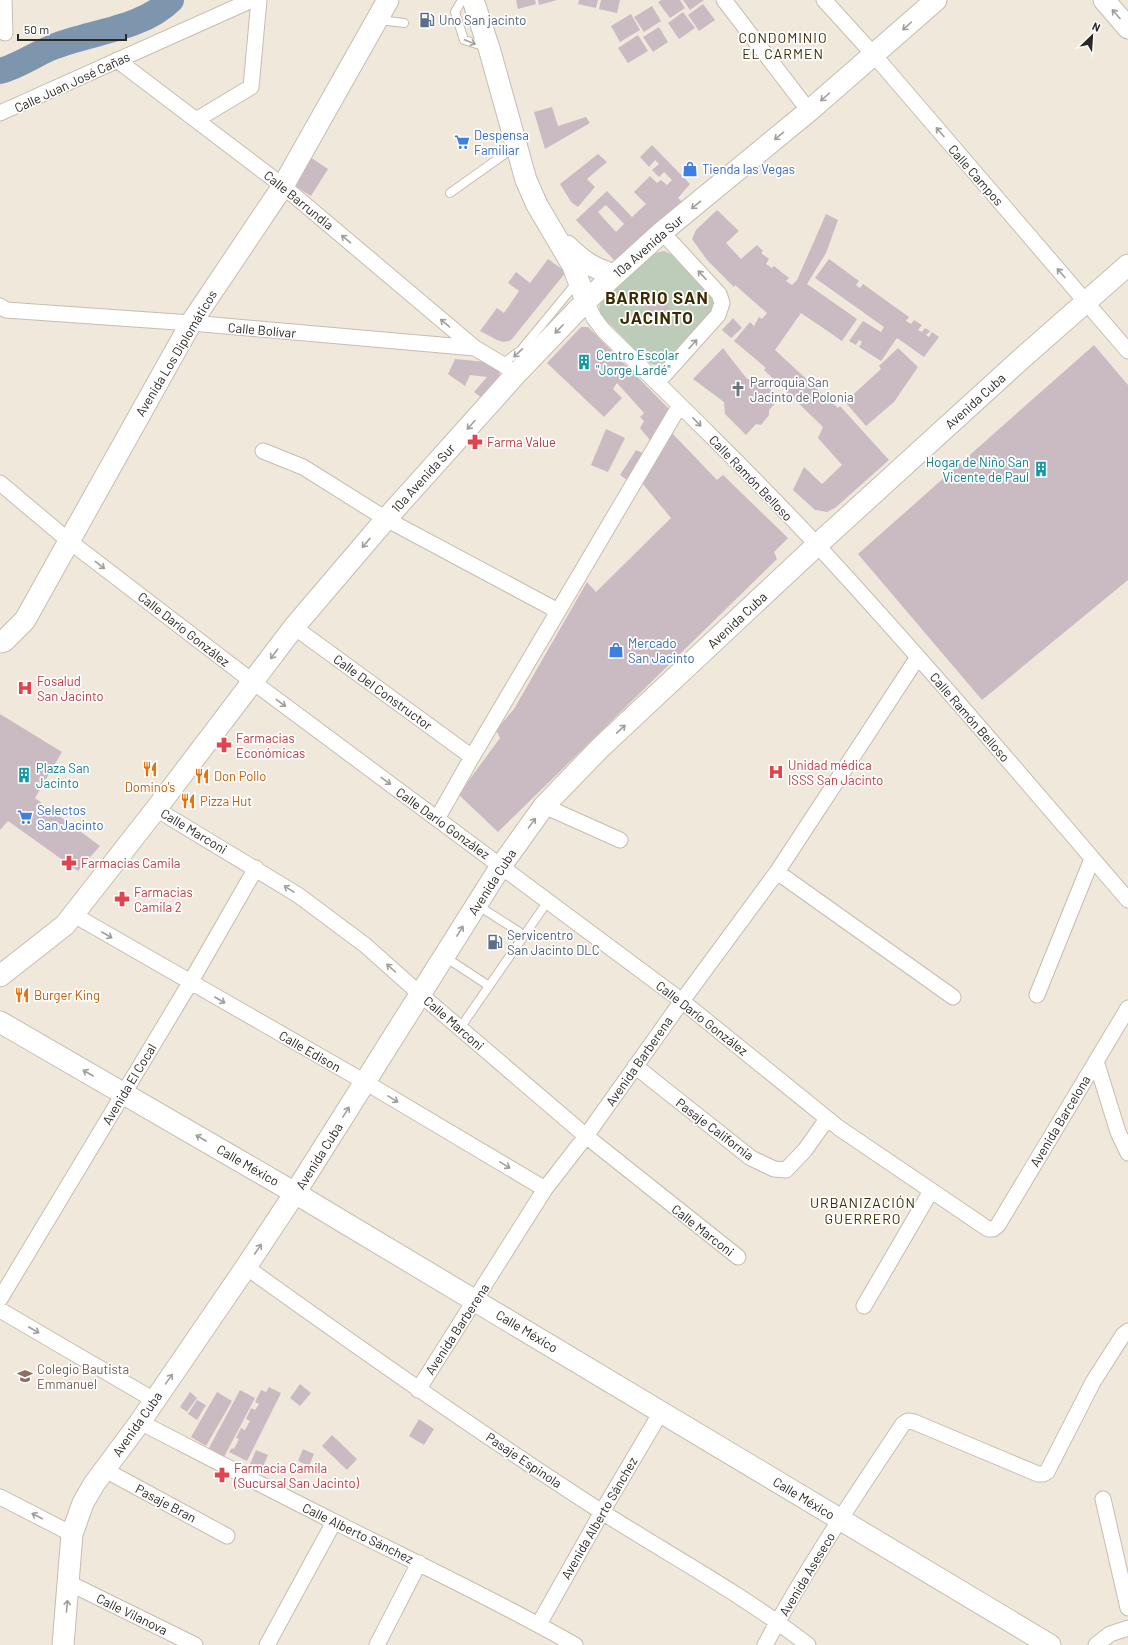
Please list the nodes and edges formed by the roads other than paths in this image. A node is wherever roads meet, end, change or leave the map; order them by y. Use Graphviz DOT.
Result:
graph roads {
  1 [pos="4,0"];
  2 [pos="252,0"];
  3 [pos="259,0"];
  4 [pos="384,0"];
  5 [pos="388,0"];
  6 [pos="462,0"];
  7 [pos="473,0"];
  8 [pos="724,0"];
  9 [pos="824,0"];
  10 [pos="936,0"];
  11 [pos="1104,0"];
  12 [pos="376,20"];
  13 [pos="404,23"];
  14 [pos="452,28"];
  15 [pos="1128,28"];
  16 [pos="460,29"];
  17 [pos="5,33"];
  18 [pos="489,48"];
  19 [pos="874,55"];
  20 [pos="117,60"];
  21 [pos="809,111"];
  22 [pos="0,114"];
  23 [pos="196,120"];
  24 [pos="516,146"];
  25 [pos="283,186"];
  26 [pos="450,193"];
  27 [pos="553,231"];
  28 [pos="662,232"];
  29 [pos="1128,266"];
  30 [pos="615,275"];
  31 [pos="579,280"];
  32 [pos="586,301"];
  33 [pos="1086,303"];
  34 [pos="2,312"];
  35 [pos="191,323"];
  36 [pos="475,348"];
  37 [pos="1128,351"];
  38 [pos="509,369"];
  39 [pos="657,383"];
  40 [pos="680,405"];
  41 [pos="264,451"];
  42 [pos="0,483"];
  43 [pos="386,518"];
  44 [pos="69,541"];
  45 [pos="817,545"];
  46 [pos="558,611"];
  47 [pos="294,627"];
  48 [pos="0,642"];
  49 [pos="918,656"];
  50 [pos="253,682"];
  51 [pos="472,757"];
  52 [pos="544,806"];
  53 [pos="156,809"];
  54 [pos="437,819"];
  55 [pos="620,840"];
  56 [pos="1092,859"];
  57 [pos="501,866"];
  58 [pos="256,868"];
  59 [pos="777,872"];
  60 [pos="1128,900"];
  61 [pos="548,901"];
  62 [pos="476,905"];
  63 [pos="74,915"];
  64 [pos="524,935"];
  65 [pos="445,956"];
  66 [pos="0,976"];
  67 [pos="190,983"];
  68 [pos="489,986"];
  69 [pos="420,994"];
  70 [pos="1037,995"];
  71 [pos="953,997"];
  72 [pos="682,1001"];
  73 [pos="1128,1008"];
  74 [pos="0,1022"];
  75 [pos="460,1028"];
  76 [pos="1096,1061"];
  77 [pos="635,1066"];
  78 [pos="365,1082"];
  79 [pos="123,1094"];
  80 [pos="827,1119"];
  81 [pos="586,1136"];
  82 [pos="1128,1151"];
  83 [pos="545,1189"];
  84 [pos="931,1191"];
  85 [pos="296,1193"];
  86 [pos="988,1229"];
  87 [pos="738,1257"];
  88 [pos="246,1267"];
  89 [pos="0,1299"];
  90 [pos="476,1300"];
  91 [pos="864,1306"];
  92 [pos="0,1310"];
  93 [pos="1128,1331"];
  94 [pos="418,1390"];
  95 [pos="154,1400"];
  96 [pos="661,1412"];
  97 [pos="140,1422"];
  98 [pos="105,1470"];
  99 [pos="0,1497"];
  100 [pos="1103,1499"];
  101 [pos="602,1512"];
  102 [pos="840,1519"];
  103 [pos="334,1522"];
  104 [pos="72,1534"];
  105 [pos="227,1536"];
  106 [pos="419,1563"];
  107 [pos="69,1583"];
  108 [pos="1128,1608"];
  109 [pos="778,1622"];
  110 [pos="539,1624"];
  111 [pos="1128,1628"];
  112 [pos="63,1645"];
  113 [pos="195,1645"];
  114 [pos="268,1645"];
  115 [pos="377,1645"];
  116 [pos="575,1645"];
  117 [pos="765,1645"];
  118 [pos="808,1645"];
  119 [pos="1050,1645"];
  120 [pos="1096,1645"];
  1 -- 17 [label="street"];
  2 -- 20 [label="street, Calle Juan José Cañas"];
  3 -- 23 [label="street"];
  4 -- 12 [label="main road, Avenida Los Diplomáticos"];
  5 -- 12 [label="main road, Avenida Los Diplomáticos"];
  6 -- 16 [label="lane"];
  7 -- 18 [label="main road, Calle Ramón Belloso"];
  8 -- 21 [label="street"];
  9 -- 19 [label="street, Calle Campos"];
  10 -- 19 [label="main road, 10a Avenida Sur, one-way"];
  15 -- 11 [label="main road, one-way"];
  12 -- 13 [label="lane"];
  12 -- 25 [label="main road, Avenida Los Diplomáticos"];
  14 -- 16 [label="lane"];
  16 -- 18 [label="lane, one-way"];
  18 -- 24 [label="main road, Calle Ramón Belloso"];
  19 -- 21 [label="main road, 10a Avenida Sur, one-way"];
  33 -- 19 [label="street, Calle Campos, one-way"];
  20 -- 22 [label="street, Calle Juan José Cañas"];
  20 -- 23 [label="street, Calle Barrundia"];
  21 -- 28 [label="main road, 10a Avenida Sur, one-way"];
  23 -- 25 [label="street, Calle Barrundia"];
  24 -- 26 [label="lane"];
  24 -- 27 [label="main road, Calle Ramón Belloso"];
  25 -- 35 [label="main road, Avenida Los Diplomáticos"];
  36 -- 25 [label="street, Calle Barrundia, one-way"];
  27 -- 30 [label="main road"];
  27 -- 31 [label="main road, Calle Ramón Belloso"];
  28 -- 30 [label="main road, 10a Avenida Sur"];
  39 -- 28 [label="street, one-way"];
  29 -- 33 [label="main road, Avenida Cuba"];
  30 -- 32 [label="main road, 10a Avenida Sur"];
  31 -- 32 [label="main road, Calle Ramón Belloso"];
  31 -- 38 [label="lane, 10a Avenida Sur, one-way"];
  32 -- 38 [label="main road, 10a Avenida Sur, one-way"];
  32 -- 39 [label="street, Calle Ramón Belloso"];
  33 -- 37 [label="street, Calle Campos"];
  33 -- 45 [label="main road, Avenida Cuba"];
  34 -- 35 [label="street, Calle Bolívar"];
  35 -- 36 [label="street, Calle Bolívar"];
  35 -- 44 [label="main road, Avenida Los Diplomáticos"];
  36 -- 38 [label="street, Calle Bolívar"];
  38 -- 43 [label="main road, 10a Avenida Sur, one-way"];
  39 -- 40 [label="street, Calle Ramón Belloso"];
  40 -- 45 [label="street, Calle Ramón Belloso, one-way"];
  40 -- 46 [label="street"];
  41 -- 43 [label="street"];
  42 -- 44 [label="street, Calle Darío González"];
  43 -- 46 [label="street"];
  43 -- 47 [label="main road, 10a Avenida Sur, one-way"];
  44 -- 48 [label="main road, Avenida Los Diplomáticos"];
  44 -- 50 [label="street, Calle Darío González, one-way"];
  45 -- 49 [label="street, Calle Ramón Belloso"];
  52 -- 45 [label="main road, Avenida Cuba, one-way"];
  46 -- 51 [label="street"];
  47 -- 50 [label="main road, 10a Avenida Sur, one-way"];
  47 -- 51 [label="street, Calle Del Constructor"];
  49 -- 56 [label="street, Calle Ramón Belloso"];
  49 -- 59 [label="street, Avenida Barberena"];
  50 -- 53 [label="main road, 10a Avenida Sur"];
  50 -- 54 [label="street, Calle Darío González, one-way"];
  51 -- 54 [label="street"];
  52 -- 55 [label="street"];
  57 -- 52 [label="main road, Avenida Cuba, one-way"];
  53 -- 58 [label="street, Calle Marconi"];
  53 -- 63 [label="main road, 10a Avenida Sur"];
  54 -- 57 [label="street, Calle Darío González"];
  56 -- 60 [label="street, Calle Ramón Belloso"];
  56 -- 70 [label="street"];
  57 -- 61 [label="street, Calle Darío González"];
  57 -- 62 [label="main road, Avenida Cuba"];
  58 -- 67 [label="street, Avenida El Cocal"];
  69 -- 58 [label="street, Calle Marconi, one-way"];
  59 -- 71 [label="street"];
  59 -- 72 [label="street, Avenida Barberena"];
  61 -- 64 [label="lane"];
  61 -- 72 [label="street, Calle Darío González"];
  62 -- 64 [label="lane"];
  65 -- 62 [label="main road, Avenida Cuba, one-way"];
  63 -- 66 [label="main road, 10a Avenida Sur"];
  63 -- 67 [label="street, Calle Edison, one-way"];
  64 -- 68 [label="lane"];
  65 -- 68 [label="lane"];
  65 -- 69 [label="main road, Avenida Cuba"];
  67 -- 78 [label="street, Calle Edison, one-way"];
  67 -- 79 [label="street, Avenida El Cocal"];
  68 -- 75 [label="lane"];
  69 -- 75 [label="street, Calle Marconi"];
  69 -- 78 [label="main road, Avenida Cuba"];
  72 -- 77 [label="street, Avenida Barberena"];
  72 -- 80 [label="street, Calle Darío González"];
  73 -- 76 [label="street, Avenida Barcelona"];
  79 -- 74 [label="main road, Calle México, one-way"];
  75 -- 81 [label="street, Calle Marconi"];
  76 -- 82 [label="street"];
  76 -- 86 [label="street, Avenida Barcelona"];
  77 -- 80 [label="street, Pasaje California"];
  77 -- 81 [label="street, Avenida Barberena"];
  78 -- 83 [label="street, Calle Edison, one-way"];
  85 -- 78 [label="main road, Avenida Cuba, one-way"];
  85 -- 79 [label="main road, Calle México, one-way"];
  79 -- 89 [label="street, Avenida El Cocal"];
  80 -- 84 [label="street, Calle Darío González"];
  81 -- 83 [label="street, Avenida Barberena"];
  81 -- 87 [label="street, Calle Marconi"];
  83 -- 90 [label="street, Avenida Barberena"];
  84 -- 86 [label="street, Calle Darío González"];
  84 -- 91 [label="street"];
  88 -- 85 [label="main road, Avenida Cuba, one-way"];
  85 -- 90 [label="main road, Calle México"];
  88 -- 94 [label="street, Pasaje Espinola"];
  95 -- 88 [label="main road, Avenida Cuba, one-way"];
  90 -- 94 [label="street, Avenida Barberena"];
  90 -- 96 [label="main road, Calle México"];
  92 -- 95 [label="street, one-way"];
  93 -- 102 [label="street, Avenida Aseseco"];
  94 -- 101 [label="street, Pasaje Espinola"];
  95 -- 97 [label="main road, Avenida Cuba"];
  96 -- 101 [label="street, Avenida Alberto Sánchez"];
  96 -- 102 [label="main road, Calle México"];
  97 -- 98 [label="main road, Avenida Cuba"];
  97 -- 103 [label="street, Calle Alberto Sánchez"];
  98 -- 104 [label="main road, Avenida Cuba"];
  98 -- 105 [label="street, Pasaje Bran"];
  104 -- 99 [label="street, one-way"];
  100 -- 108 [label="street"];
  101 -- 109 [label="street, Pasaje Espinola"];
  101 -- 110 [label="street, Avenida Alberto Sánchez"];
  102 -- 109 [label="street, Avenida Aseseco"];
  102 -- 119 [label="main road, Calle México"];
  103 -- 106 [label="street, Calle Alberto Sánchez"];
  103 -- 114 [label="street"];
  104 -- 107 [label="main road, Avenida Cuba"];
  106 -- 110 [label="street, Calle Alberto Sánchez"];
  106 -- 115 [label="street"];
  112 -- 107 [label="main road, Avenida Cuba, one-way"];
  107 -- 113 [label="street, Calle Vilanova"];
  109 -- 117 [label="street, Avenida Aseseco"];
  109 -- 118 [label="street, Pasaje Espinola"];
  110 -- 116 [label="street, Calle Alberto Sánchez"];
  111 -- 120 [label="street"];
}
